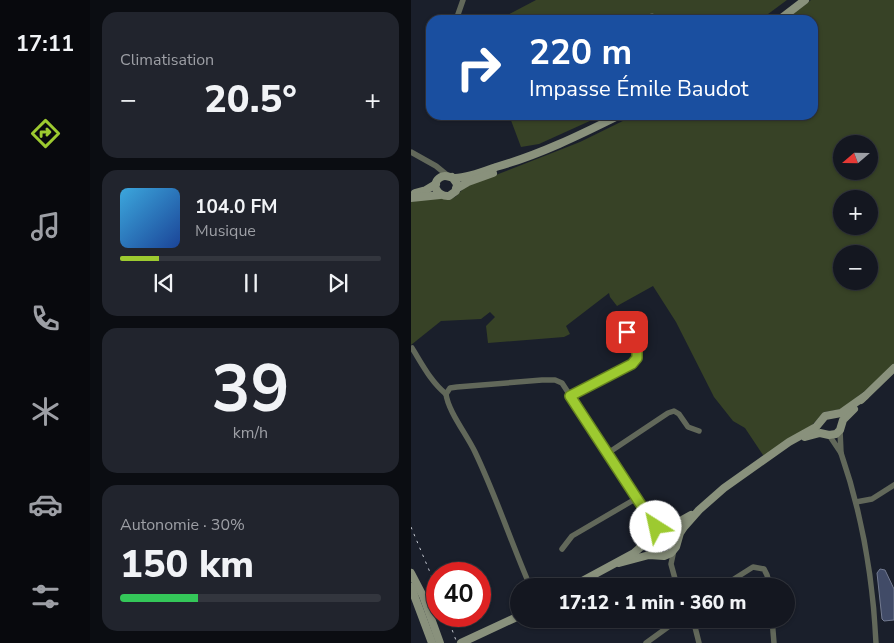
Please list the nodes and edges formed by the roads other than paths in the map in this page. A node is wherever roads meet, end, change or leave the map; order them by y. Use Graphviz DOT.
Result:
graph roads {
  1 [pos="463,0"];
  2 [pos="799,0"];
  3 [pos="805,0"];
  4 [pos="458,15"];
  5 [pos="780,15"];
  6 [pos="786,15"];
  7 [pos="609,120"];
  8 [pos="617,120"];
  9 [pos="411,152"];
  10 [pos="433,165"];
  11 [pos="449,176"];
  12 [pos="437,182"];
  13 [pos="456,189"];
  14 [pos="411,194"];
  15 [pos="440,195"];
  16 [pos="411,198"];
  17 [pos="627,332"];
  18 [pos="412,348"];
  19 [pos="894,368"];
  20 [pos="446,394"];
  21 [pos="570,396"];
  22 [pos="865,396"];
  23 [pos="833,415"];
  24 [pos="821,421"];
  25 [pos="840,428"];
  26 [pos="699,432"];
  27 [pos="827,435"];
  28 [pos="789,442"];
  29 [pos="608,453"];
  30 [pos="841,454"];
  31 [pos="894,485"];
  32 [pos="637,498"];
  33 [pos="856,502"];
  34 [pos="699,510"];
  35 [pos="649,517"];
  36 [pos="665,526"];
  37 [pos="648,535"];
  38 [pos="677,541"];
  39 [pos="562,549"];
  40 [pos="674,550"];
  41 [pos="658,555"];
  42 [pos="619,563"];
  43 [pos="671,567"];
  44 [pos="411,573"];
  45 [pos="527,578"];
  46 [pos="587,578"];
  47 [pos="674,578"];
  48 [pos="736,578"];
  49 [pos="768,578"];
  50 [pos="411,587"];
  51 [pos="418,605"];
  52 [pos="510,620"];
  53 [pos="667,628"];
  54 [pos="695,628"];
  55 [pos="773,628"];
  56 [pos="430,640"];
  57 [pos="436,643"];
  58 [pos="440,643"];
  59 [pos="461,643"];
  60 [pos="646,643"];
  61 [pos="699,643"];
  62 [pos="774,643"];
  63 [pos="876,643"];
  1 -- 4 [label="street"];
  2 -- 5 [label="street"];
  3 -- 6 [label="street"];
  7 -- 11 [label="street"];
  8 -- 13 [label="street"];
  9 -- 10 [label="street"];
  10 -- 11 [label="street"];
  10 -- 12 [label="street"];
  11 -- 12 [label="street"];
  11 -- 13 [label="street"];
  12 -- 14 [label="street"];
  12 -- 15 [label="street"];
  13 -- 15 [label="street"];
  15 -- 16 [label="street"];
  17 -- 21 [label="street"];
  18 -- 20 [label="street"];
  19 -- 22 [label="street"];
  20 -- 21 [label="street"];
  20 -- 45 [label="street"];
  21 -- 29 [label="street"];
  22 -- 23 [label="street"];
  22 -- 25 [label="street"];
  23 -- 24 [label="street"];
  23 -- 25 [label="street"];
  24 -- 27 [label="street"];
  24 -- 28 [label="street"];
  25 -- 27 [label="street"];
  25 -- 30 [label="street"];
  26 -- 29 [label="street"];
  27 -- 28 [label="street"];
  27 -- 30 [label="street"];
  28 -- 34 [label="street"];
  29 -- 32 [label="street"];
  30 -- 33 [label="street"];
  31 -- 33 [label="street"];
  32 -- 35 [label="street"];
  32 -- 39 [label="street"];
  33 -- 63 [label="street"];
  34 -- 36 [label="street"];
  34 -- 38 [label="street"];
  35 -- 36 [label="street"];
  35 -- 37 [label="street"];
  36 -- 37 [label="street"];
  36 -- 38 [label="street"];
  37 -- 41 [label="street"];
  37 -- 42 [label="street"];
  38 -- 40 [label="street"];
  40 -- 41 [label="street"];
  40 -- 43 [label="street"];
  41 -- 42 [label="street"];
  41 -- 43 [label="street"];
  42 -- 46 [label="street"];
  43 -- 47 [label="street"];
  44 -- 58 [label="street"];
  48 -- 49 [label="street"];
  50 -- 51 [label="street"];
  51 -- 56 [label="street"];
  51 -- 57 [label="street"];
  52 -- 59 [label="street"];
  53 -- 60 [label="street"];
  54 -- 61 [label="street"];
  55 -- 62 [label="street"];
}
